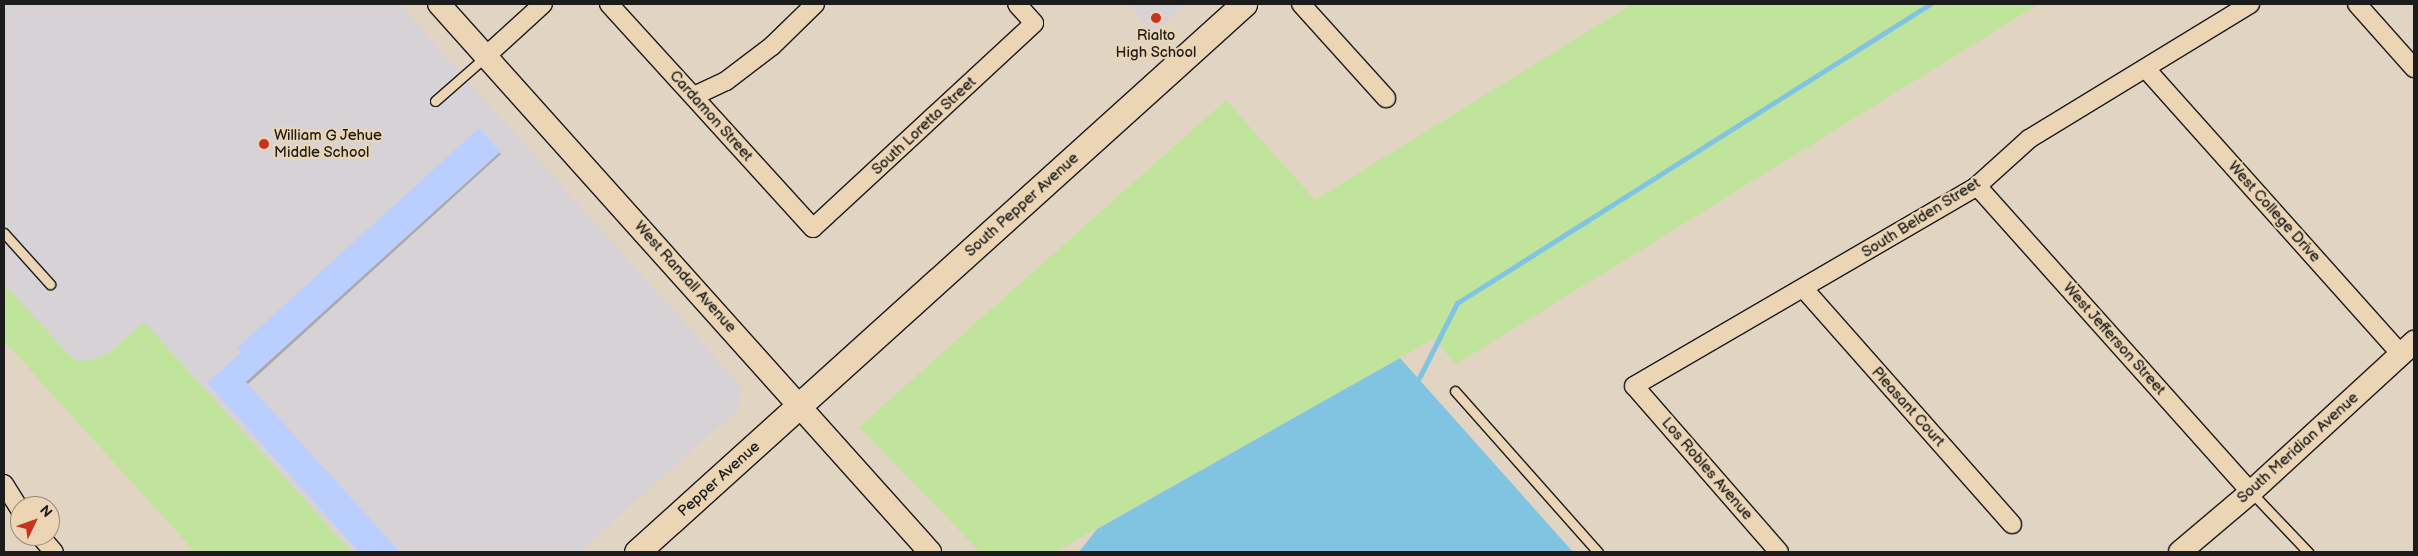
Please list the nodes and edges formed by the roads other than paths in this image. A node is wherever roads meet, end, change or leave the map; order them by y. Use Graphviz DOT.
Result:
graph roads {
  1 [pos="439,4"];
  2 [pos="543,4"];
  3 [pos="609,4"];
  4 [pos="815,4"];
  5 [pos="1017,4"];
  6 [pos="1244,4"];
  7 [pos="1301,4"];
  8 [pos="2250,4"];
  9 [pos="2357,4"];
  10 [pos="486,56"];
  11 [pos="2414,68"];
  12 [pos="2146,69"];
  13 [pos="694,96"];
  14 [pos="1386,98"];
  15 [pos="435,101"];
  16 [pos="1977,186"];
  17 [pos="813,228"];
  18 [pos="4,233"];
  19 [pos="50,284"];
  20 [pos="1804,289"];
  21 [pos="2408,348"];
  22 [pos="1634,386"];
  23 [pos="1455,391"];
  24 [pos="800,406"];
  25 [pos="4,484"];
  26 [pos="2251,492"];
  27 [pos="11,496"];
  28 [pos="2012,524"];
  29 [pos="637,552"];
  30 [pos="930,552"];
  31 [pos="1598,552"];
  32 [pos="1779,552"];
  33 [pos="2180,552"];
  34 [pos="2308,552"];
  1 -- 10 [label="street, West Randall Avenue"];
  2 -- 10 [label="street"];
  3 -- 13 [label="street, Cardamon Street"];
  4 -- 13 [label="street"];
  5 -- 17 [label="street, South Loretta Street"];
  6 -- 24 [label="main road, South Pepper Avenue"];
  7 -- 14 [label="street"];
  8 -- 12 [label="street, South Belden Street"];
  9 -- 11 [label="street"];
  10 -- 15 [label="lane"];
  10 -- 24 [label="street, West Randall Avenue"];
  12 -- 16 [label="street, South Belden Street"];
  12 -- 21 [label="street, West College Drive"];
  13 -- 17 [label="street, Cardamon Street"];
  16 -- 20 [label="street, South Belden Street"];
  16 -- 26 [label="street, West Jefferson Street"];
  18 -- 19 [label="lane"];
  20 -- 22 [label="street, South Belden Street"];
  20 -- 28 [label="street, Pleasant Court"];
  21 -- 26 [label="street, South Meridian Avenue"];
  22 -- 32 [label="street, Los Robles Avenue"];
  23 -- 31 [label="lane"];
  24 -- 29 [label="main road, Pepper Avenue"];
  24 -- 30 [label="street, West Randall Avenue"];
  25 -- 27 [label="street"];
  26 -- 33 [label="street, South Meridian Avenue"];
  26 -- 34 [label="lane"];
}
